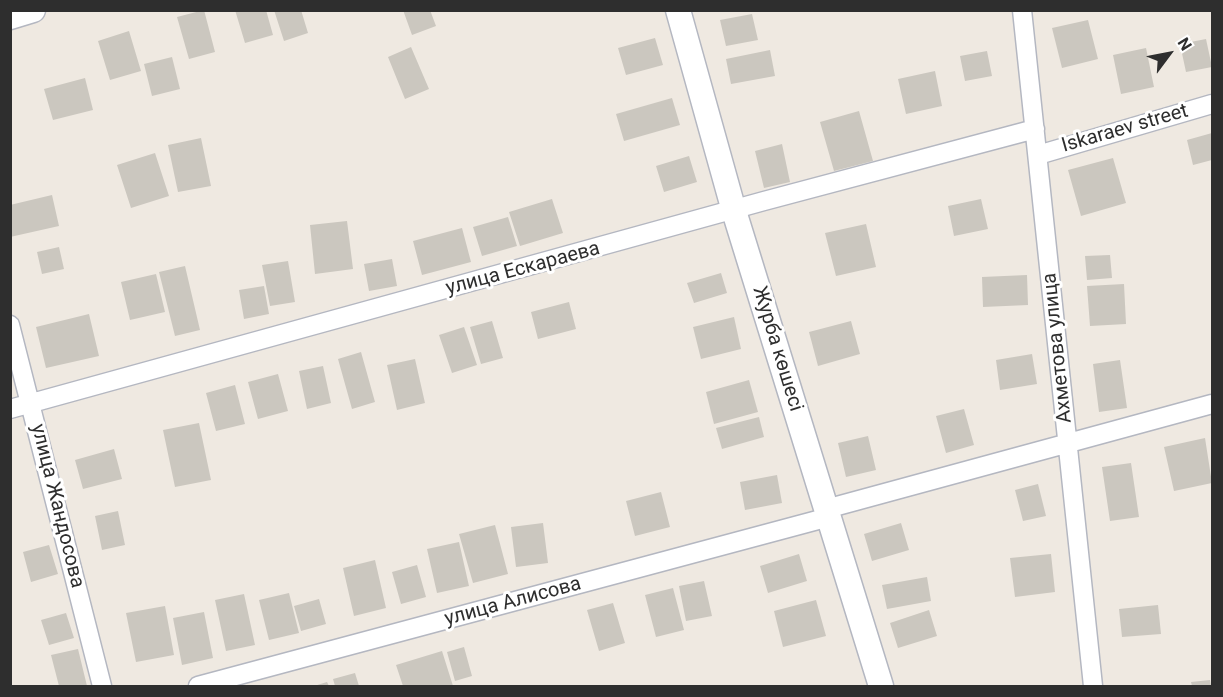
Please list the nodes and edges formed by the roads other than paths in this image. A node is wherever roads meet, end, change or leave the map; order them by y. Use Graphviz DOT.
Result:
graph roads {
  1 [pos="678,10"];
  2 [pos="1022,10"];
  3 [pos="1212,104"];
  4 [pos="1035,129"];
  5 [pos="1038,155"];
  6 [pos="734,211"];
  7 [pos="10,325"];
  8 [pos="31,402"];
  9 [pos="1212,405"];
  10 [pos="10,409"];
  11 [pos="1069,444"];
  12 [pos="827,513"];
  13 [pos="102,687"];
  14 [pos="198,687"];
  15 [pos="881,687"];
  16 [pos="1093,687"];
  1 -- 6 [label="street, Журба көшесі"];
  2 -- 4 [label="street, Ахметова улица"];
  3 -- 5 [label="street, Iskaraev street"];
  4 -- 5 [label="street, Ахметова улица"];
  4 -- 6 [label="street, улица Ескараева"];
  5 -- 11 [label="street, Ахметова улица"];
  6 -- 8 [label="street, улица Ескараева"];
  6 -- 12 [label="street, Журба көшесі"];
  7 -- 8 [label="street, улица Жандосова"];
  8 -- 10 [label="street, улица Ескараева"];
  8 -- 13 [label="street, улица Жандосова"];
  9 -- 11 [label="street, улица Алисова"];
  11 -- 12 [label="street, улица Алисова"];
  11 -- 16 [label="street, Ахметова улица"];
  12 -- 14 [label="street, улица Алисова"];
  12 -- 15 [label="street, Журба көшесі"];
}
